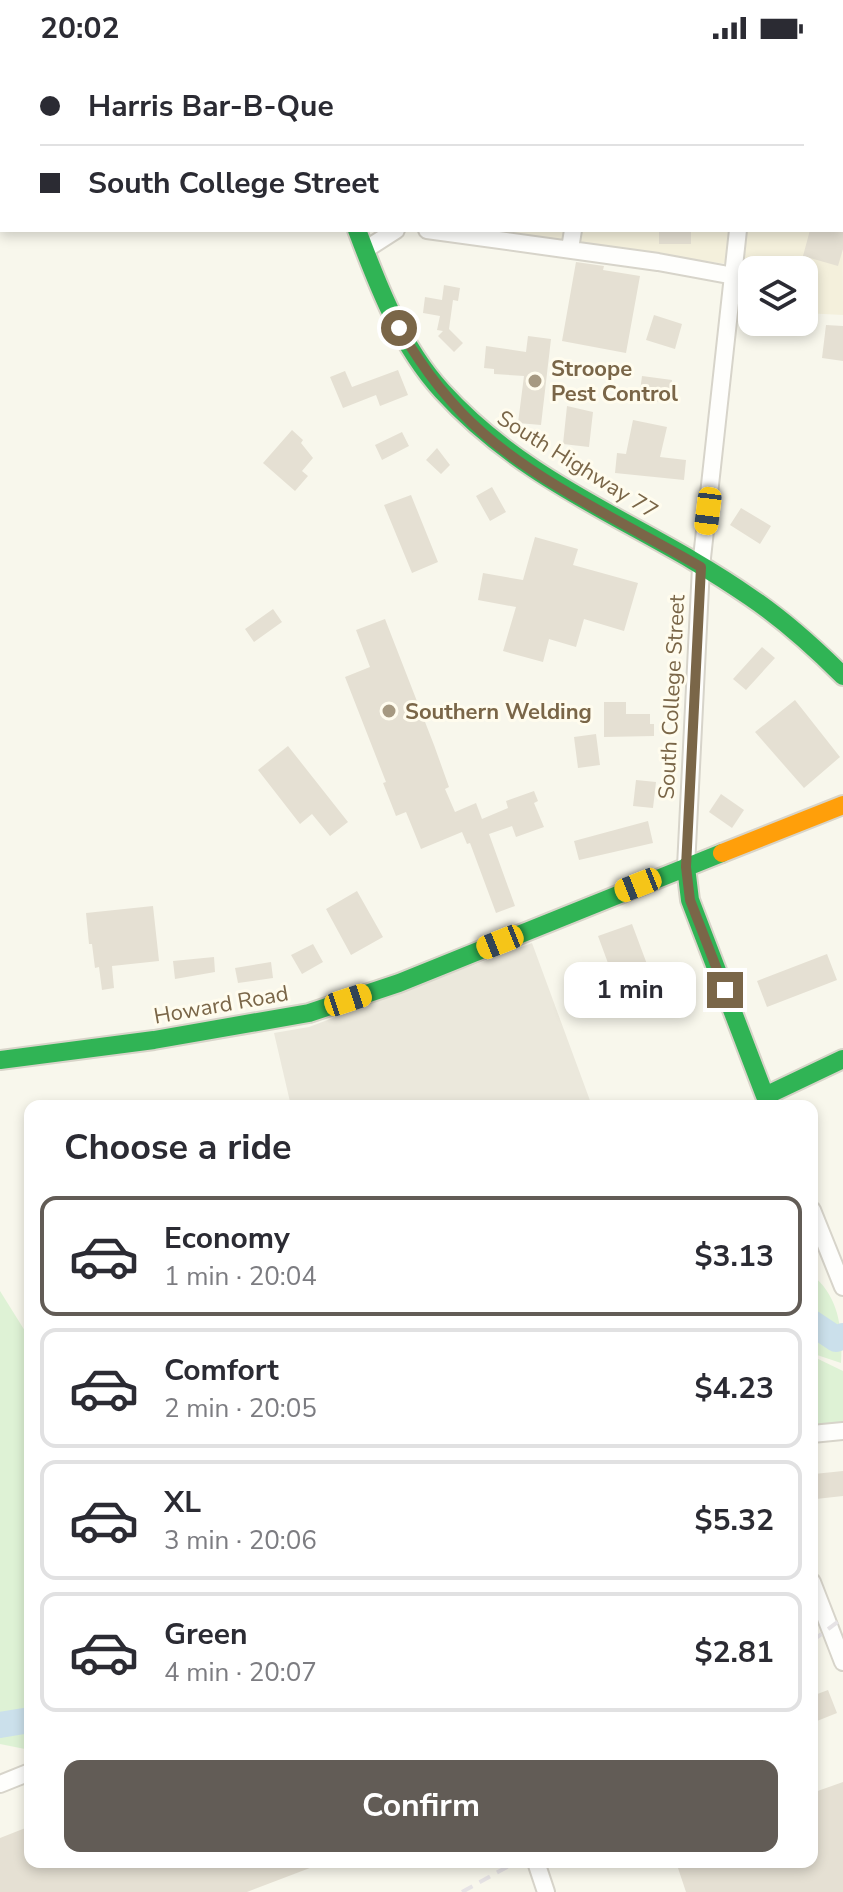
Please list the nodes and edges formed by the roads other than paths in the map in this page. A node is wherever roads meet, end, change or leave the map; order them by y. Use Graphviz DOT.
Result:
graph roads {
  1 [pos="358,232"];
  2 [pos="393,232"];
  3 [pos="442,232"];
  4 [pos="573,232"];
  5 [pos="738,232"];
  6 [pos="570,249"];
  7 [pos="365,250"];
  8 [pos="734,276"];
  9 [pos="701,567"];
  10 [pos="805,637"];
  11 [pos="839,643"];
  12 [pos="843,676"];
  13 [pos="843,805"];
  14 [pos="686,867"];
  15 [pos="843,1059"];
  16 [pos="0,1060"];
  17 [pos="767,1100"];
  18 [pos="769,1100"];
  19 [pos="818,1225"];
  20 [pos="843,1287"];
  21 [pos="843,1431"];
  22 [pos="818,1433"];
  23 [pos="818,1597"];
  24 [pos="843,1662"];
  25 [pos="24,1774"];
  26 [pos="4,1779"];
  27 [pos="538,1868"];
  28 [pos="546,1892"];
  1 -- 7 [label="main road, South Highway 77"];
  2 -- 7 [label="street"];
  3 -- 6 [label="street"];
  4 -- 6 [label="street"];
  5 -- 8 [label="street, South College Street"];
  6 -- 8 [label="street"];
  7 -- 9 [label="main road, South Highway 77"];
  8 -- 9 [label="street, South College Street"];
  9 -- 10 [label="main road, South Highway 77"];
  9 -- 14 [label="street, South College Street"];
  10 -- 11 [label="main road"];
  10 -- 12 [label="main road, South Highway 77"];
  13 -- 14 [label="main road, Howard Road"];
  14 -- 16 [label="main road, Howard Road"];
  14 -- 17 [label="main road, South College Street"];
  15 -- 18 [label="main road"];
  19 -- 20 [label="street"];
  21 -- 22 [label="street"];
  23 -- 24 [label="street"];
  25 -- 26 [label="street"];
  27 -- 28 [label="street"];
}
